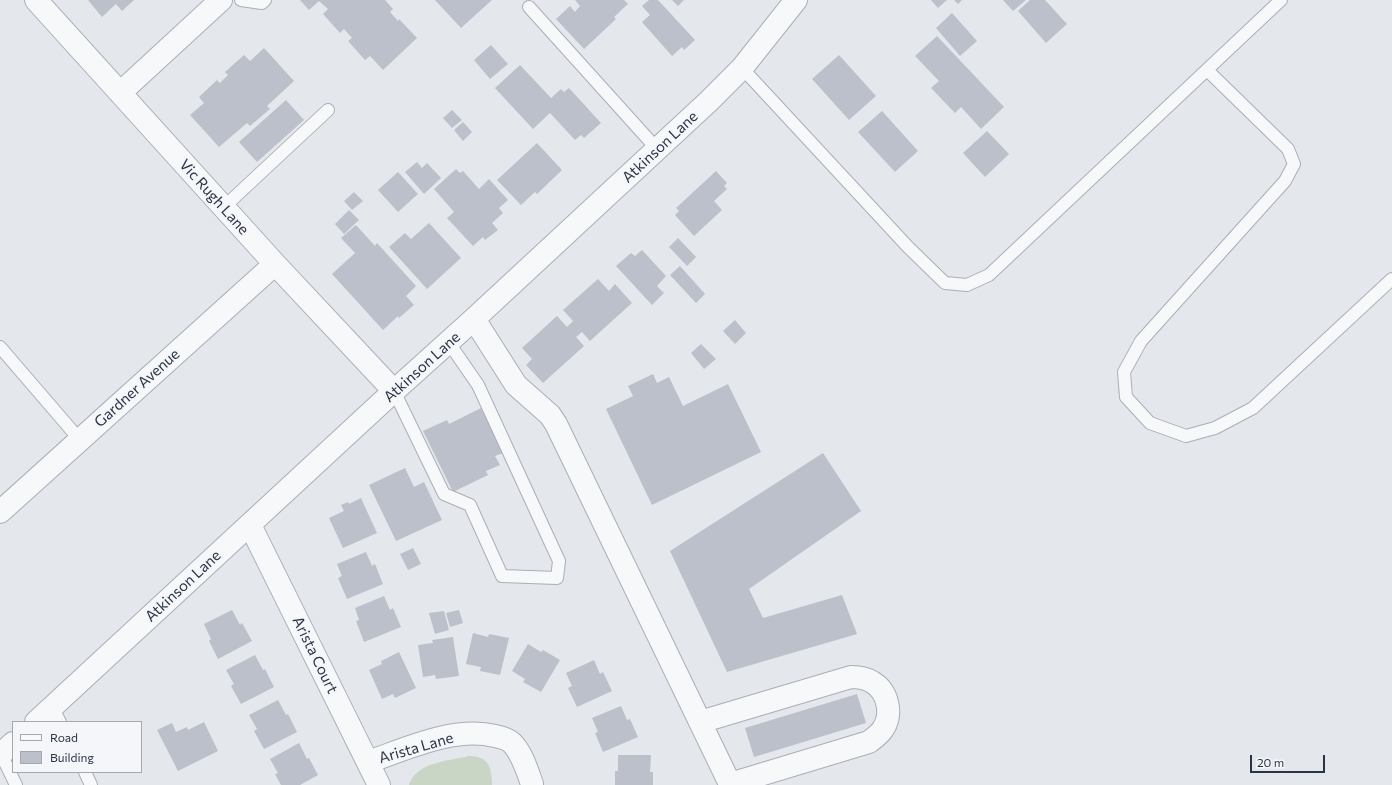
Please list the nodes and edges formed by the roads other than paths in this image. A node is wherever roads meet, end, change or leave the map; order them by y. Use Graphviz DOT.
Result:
graph roads {
  1 [pos="36,0"];
  2 [pos="221,0"];
  3 [pos="241,0"];
  4 [pos="265,0"];
  5 [pos="796,0"];
  6 [pos="1281,0"];
  7 [pos="529,7"];
  8 [pos="742,68"];
  9 [pos="1207,70"];
  10 [pos="120,93"];
  11 [pos="328,110"];
  12 [pos="657,149"];
  13 [pos="224,207"];
  14 [pos="275,264"];
  15 [pos="1392,279"];
  16 [pos="474,319"];
  17 [pos="449,343"];
  18 [pos="0,347"];
  19 [pos="394,391"];
  20 [pos="80,440"];
  21 [pos="0,512"];
  22 [pos="250,525"];
  23 [pos="56,715"];
  24 [pos="39,721"];
  25 [pos="700,722"];
  26 [pos="5,751"];
  27 [pos="368,762"];
  28 [pos="12,773"];
  29 [pos="12,773"];
  30 [pos="85,773"];
  31 [pos="533,784"];
  32 [pos="16,785"];
  33 [pos="91,785"];
  34 [pos="379,785"];
  1 -- 10 [label="street, Vic Rugh Lane"];
  2 -- 10 [label="street"];
  3 -- 4 [label="lane"];
  5 -- 8 [label="street, Atkinson Lane"];
  6 -- 9 [label="lane"];
  7 -- 12 [label="lane"];
  8 -- 9 [label="lane"];
  8 -- 12 [label="street, Atkinson Lane"];
  9 -- 15 [label="lane"];
  10 -- 13 [label="street, Vic Rugh Lane"];
  11 -- 13 [label="lane"];
  12 -- 16 [label="street, Atkinson Lane"];
  13 -- 14 [label="street, Vic Rugh Lane"];
  14 -- 19 [label="street, Vic Rugh Lane"];
  14 -- 20 [label="street, Gardner Avenue"];
  16 -- 17 [label="street, Atkinson Lane"];
  16 -- 25 [label="street"];
  17 -- 19 [label="street, Atkinson Lane"];
  17 -- 19 [label="lane"];
  18 -- 20 [label="lane"];
  19 -- 22 [label="street, Atkinson Lane"];
  20 -- 21 [label="street, Gardner Avenue"];
  22 -- 23 [label="street, Atkinson Lane"];
  22 -- 27 [label="street, Arista Court"];
  23 -- 24 [label="street, Atkinson Lane"];
  25 -- 25 [label="street"];
  26 -- 28 [label="lane"];
  27 -- 31 [label="street, Arista Lane"];
  27 -- 34 [label="street, Arista Court"];
  29 -- 32 [label="lane"];
  30 -- 33 [label="lane"];
}
